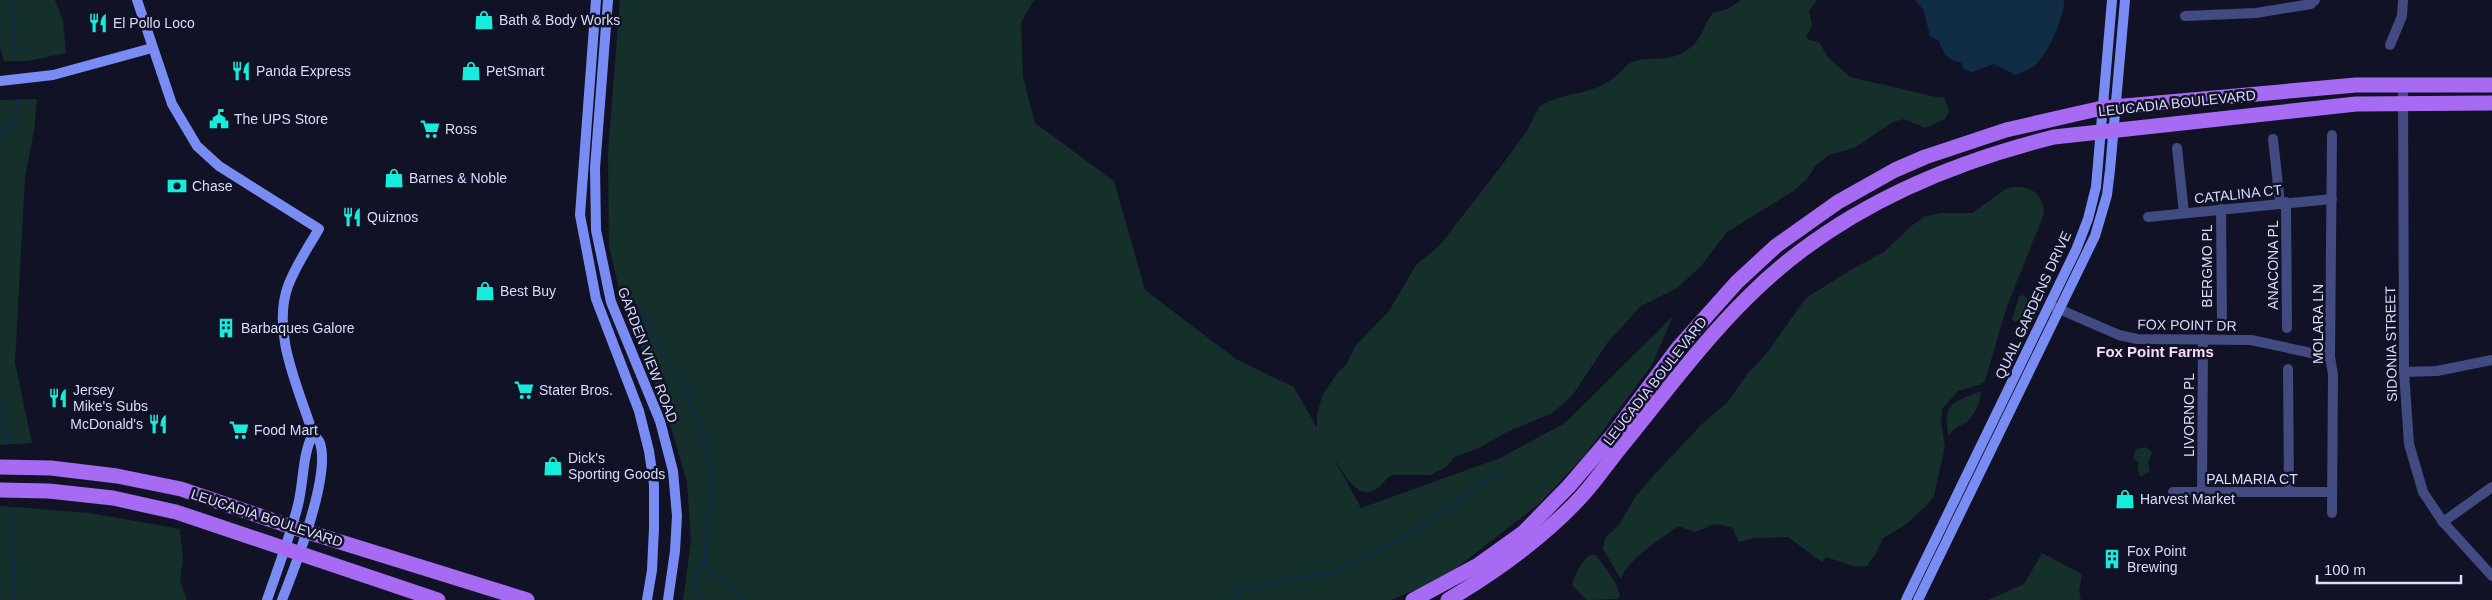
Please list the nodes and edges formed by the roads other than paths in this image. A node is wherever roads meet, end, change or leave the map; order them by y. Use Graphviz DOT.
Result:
graph roads {
  1 [pos="137,0"];
  2 [pos="596,0"];
  3 [pos="608,0"];
  4 [pos="2112,0"];
  5 [pos="2125,0"];
  6 [pos="2315,0"];
  7 [pos="2403,0"];
  8 [pos="2185,16"];
  9 [pos="2390,44"];
  10 [pos="152,48"];
  11 [pos="0,80"];
  12 [pos="2402,85"];
  13 [pos="2492,85"];
  14 [pos="2492,103"];
  15 [pos="2403,104"];
  16 [pos="2108,108"];
  17 [pos="2107,131"];
  18 [pos="2332,135"];
  19 [pos="2273,140"];
  20 [pos="2177,148"];
  21 [pos="2332,199"];
  22 [pos="2283,202"];
  23 [pos="2221,209"];
  24 [pos="2184,213"];
  25 [pos="2148,217"];
  26 [pos="2049,305"];
  27 [pos="2059,309"];
  28 [pos="2222,322"];
  29 [pos="2287,328"];
  30 [pos="2203,338"];
  31 [pos="2330,357"];
  32 [pos="2492,360"];
  33 [pos="2288,369"];
  34 [pos="2404,372"];
  35 [pos="313,434"];
  36 [pos="0,467"];
  37 [pos="2492,487"];
  38 [pos="0,490"];
  39 [pos="2173,492"];
  40 [pos="2202,492"];
  41 [pos="2289,492"];
  42 [pos="2332,492"];
  43 [pos="2332,513"];
  44 [pos="2442,522"];
  45 [pos="299,529"];
  46 [pos="291,551"];
  47 [pos="2492,576"];
  48 [pos="267,600"];
  49 [pos="282,600"];
  50 [pos="438,600"];
  51 [pos="527,600"];
  52 [pos="647,600"];
  53 [pos="668,600"];
  54 [pos="1413,600"];
  55 [pos="1448,600"];
  56 [pos="1906,600"];
  57 [pos="1918,600"];
  1 -- 10 [label="main road"];
  2 -- 52 [label="main road, GARDEN VIEW ROAD"];
  3 -- 53 [label="main road, GARDEN VIEW ROAD"];
  4 -- 16 [label="main road, QUAIL GARDENS DRIVE"];
  5 -- 16 [label="main road, QUAIL GARDENS DRIVE"];
  6 -- 8 [label="street"];
  7 -- 9 [label="street"];
  10 -- 11 [label="main road"];
  10 -- 35 [label="main road"];
  12 -- 13 [label="main road, LEUCADIA BOULEVARD"];
  12 -- 15 [label="street, SIDONIA STREET"];
  12 -- 16 [label="main road, LEUCADIA BOULEVARD"];
  14 -- 15 [label="main road, LEUCADIA BOULEVARD"];
  15 -- 17 [label="main road, LEUCADIA BOULEVARD"];
  15 -- 34 [label="street, SIDONIA STREET"];
  16 -- 17 [label="main road, QUAIL GARDENS DRIVE"];
  16 -- 54 [label="main road, LEUCADIA BOULEVARD"];
  17 -- 26 [label="main road, QUAIL GARDENS DRIVE"];
  17 -- 27 [label="main road, QUAIL GARDENS DRIVE"];
  17 -- 55 [label="main road, LEUCADIA BOULEVARD"];
  18 -- 21 [label="street, MOLARA LN"];
  19 -- 22 [label="street, ANACONA PL"];
  20 -- 24 [label="street"];
  21 -- 22 [label="street, CATALINA CT"];
  21 -- 31 [label="street, MOLARA LN"];
  22 -- 23 [label="street, CATALINA CT"];
  22 -- 29 [label="street, ANACONA PL"];
  23 -- 24 [label="street, CATALINA CT"];
  23 -- 28 [label="street, BERGMO PL"];
  24 -- 25 [label="street, CATALINA CT"];
  26 -- 27 [label="street, FOX POINT DR"];
  26 -- 56 [label="main road, QUAIL GARDENS DRIVE"];
  27 -- 30 [label="street, FOX POINT DR"];
  27 -- 57 [label="main road, QUAIL GARDENS DRIVE"];
  30 -- 31 [label="street, FOX POINT DR"];
  30 -- 40 [label="street, LIVORNO PL"];
  31 -- 42 [label="street, MOLARA LN"];
  32 -- 34 [label="street"];
  33 -- 41 [label="street"];
  34 -- 44 [label="street, SIDONIA STREET"];
  35 -- 45 [label="main road"];
  35 -- 45 [label="main road"];
  36 -- 45 [label="main road, LEUCADIA BOULEVARD"];
  37 -- 44 [label="street"];
  38 -- 46 [label="main road, LEUCADIA BOULEVARD"];
  39 -- 40 [label="street, PALMARIA CT"];
  40 -- 41 [label="street, PALMARIA CT"];
  41 -- 42 [label="street, PALMARIA CT"];
  42 -- 43 [label="street, MOLARA LN"];
  44 -- 47 [label="street, SIDONIA STREET"];
  45 -- 46 [label="main road"];
  45 -- 46 [label="main road"];
  45 -- 51 [label="main road, LEUCADIA BOULEVARD"];
  46 -- 48 [label="main road"];
  46 -- 49 [label="main road"];
  46 -- 50 [label="main road, LEUCADIA BOULEVARD"];
}
